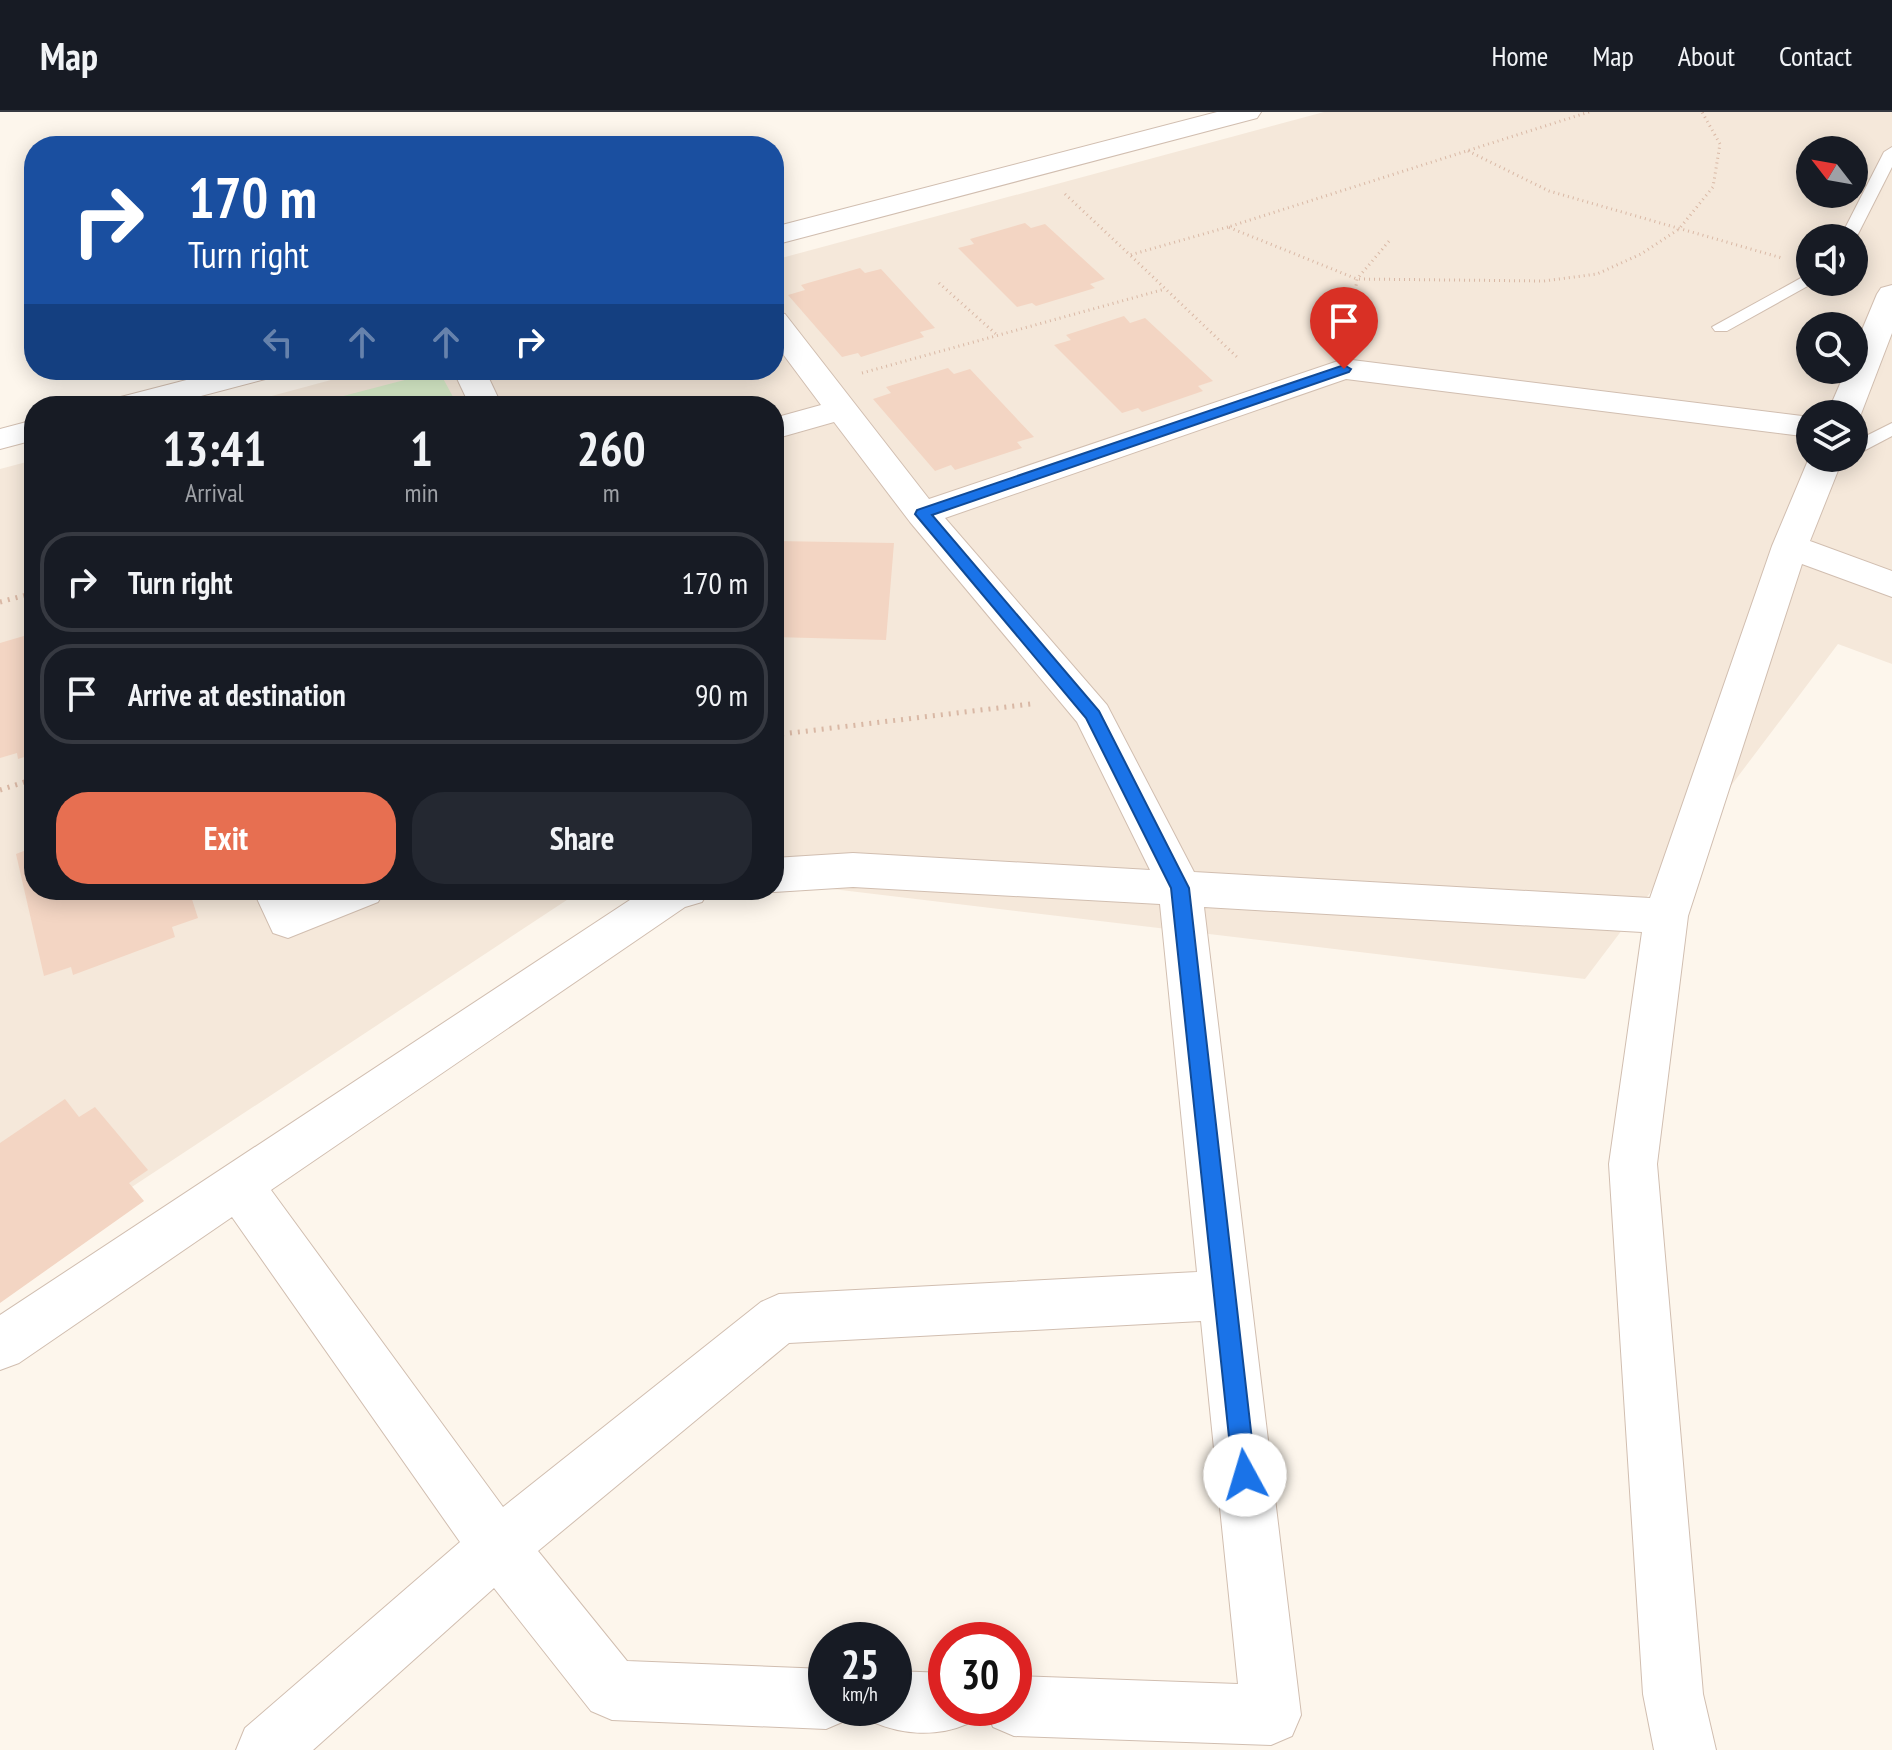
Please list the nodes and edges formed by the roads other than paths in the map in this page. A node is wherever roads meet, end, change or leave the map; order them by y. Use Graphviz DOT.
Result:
graph roads {
  1 [pos="1248,112"];
  2 [pos="1892,152"];
  3 [pos="1855,224"];
  4 [pos="784,233"];
  5 [pos="1796,286"];
  6 [pos="1892,294"];
  7 [pos="1721,327"];
  8 [pos="784,334"];
  9 [pos="224,380"];
  10 [pos="163,396"];
  11 [pos="832,396"];
  12 [pos="1850,400"];
  13 [pos="784,423"];
  14 [pos="1796,425"];
  15 [pos="1892,429"];
  16 [pos="24,433"];
  17 [pos="0,439"];
  18 [pos="1868,441"];
  19 [pos="1828,472"];
  20 [pos="922,514"];
  21 [pos="1790,546"];
  22 [pos="1892,585"];
  23 [pos="784,874"];
  24 [pos="1180,888"];
  25 [pos="279,900"];
  26 [pos="339,900"];
  27 [pos="663,900"];
  28 [pos="1666,916"];
  29 [pos="238,1185"];
  30 [pos="1225,1295"];
  31 [pos="0,1345"];
  32 [pos="498,1547"];
  33 [pos="808,1698"];
  34 [pos="1032,1707"];
  35 [pos="267,1750"];
  36 [pos="1685,1750"];
  1 -- 4 [label="street"];
  2 -- 3 [label="lane"];
  5 -- 7 [label="lane"];
  6 -- 12 [label="street"];
  8 -- 11 [label="street"];
  9 -- 10 [label="street"];
  11 -- 13 [label="street"];
  11 -- 20 [label="street"];
  14 -- 20 [label="street"];
  15 -- 18 [label="lane"];
  16 -- 17 [label="street"];
  19 -- 21 [label="street"];
  20 -- 24 [label="street"];
  21 -- 22 [label="street"];
  21 -- 28 [label="street"];
  23 -- 24 [label="street"];
  24 -- 28 [label="street"];
  24 -- 30 [label="street"];
  25 -- 26 [label="street"];
  27 -- 29 [label="street"];
  28 -- 36 [label="street"];
  29 -- 31 [label="street"];
  29 -- 32 [label="street"];
  30 -- 32 [label="street"];
  30 -- 34 [label="street"];
  32 -- 33 [label="street"];
  32 -- 35 [label="street"];
}
